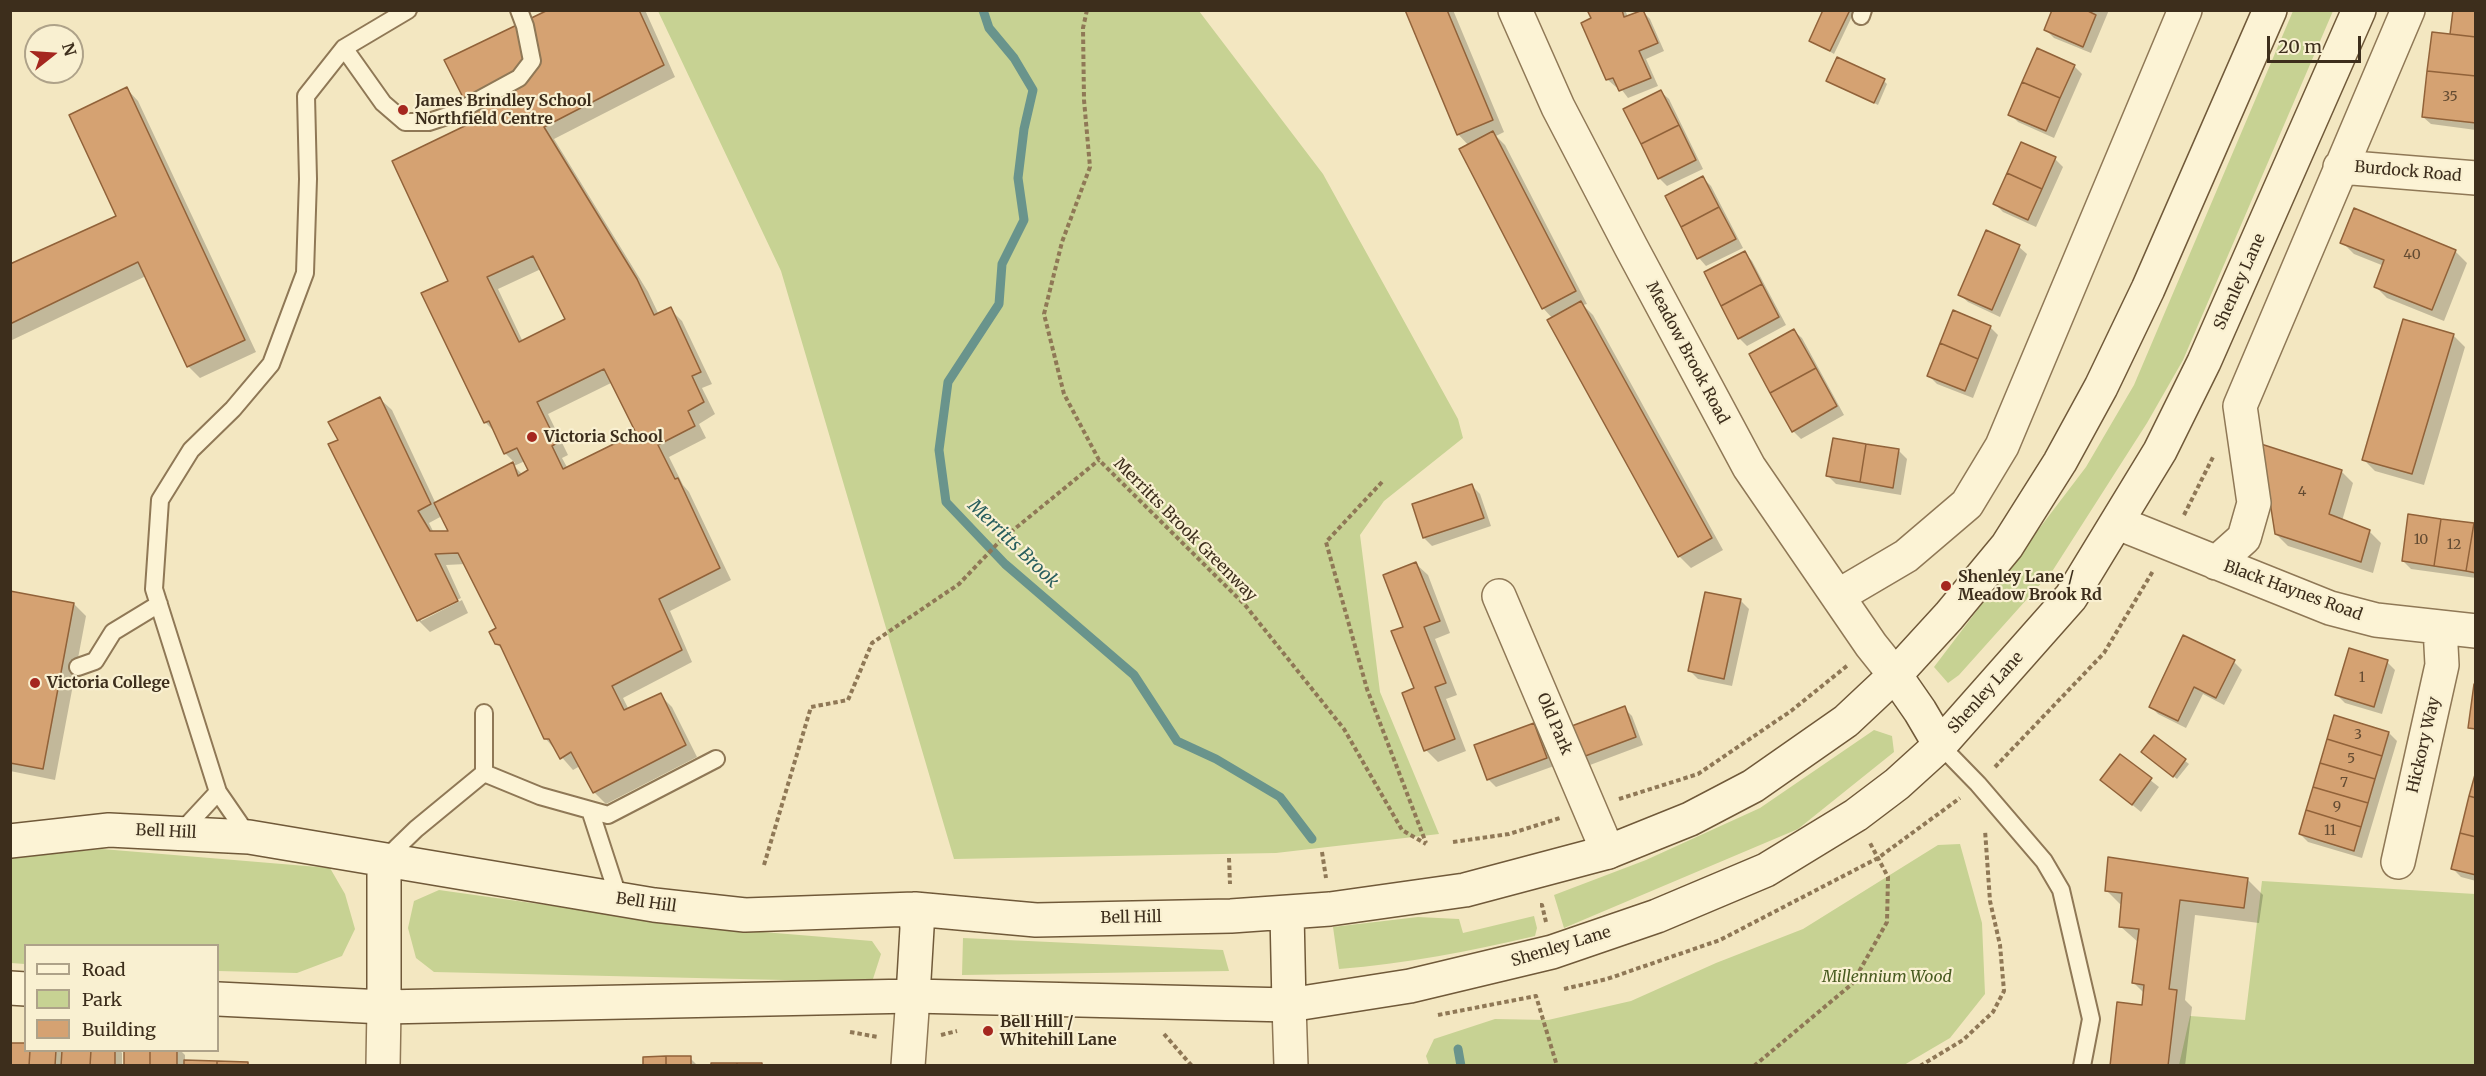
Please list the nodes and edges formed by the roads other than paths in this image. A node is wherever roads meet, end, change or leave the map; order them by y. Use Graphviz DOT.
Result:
graph roads {
  1 [pos="408,10"];
  2 [pos="519,10"];
  3 [pos="1515,10"];
  4 [pos="2185,10"];
  5 [pos="2270,10"];
  6 [pos="2359,10"];
  7 [pos="2408,10"];
  8 [pos="344,48"];
  9 [pos="2340,166"];
  10 [pos="2475,178"];
  11 [pos="2118,523"];
  12 [pos="2216,563"];
  13 [pos="1500,596"];
  14 [pos="1838,596"];
  15 [pos="159,604"];
  16 [pos="2440,627"];
  17 [pos="2475,630"];
  18 [pos="78,667"];
  19 [pos="1895,675"];
  20 [pos="484,713"];
  21 [pos="1940,745"];
  22 [pos="716,759"];
  23 [pos="484,773"];
  24 [pos="218,792"];
  25 [pos="590,810"];
  26 [pos="180,833"];
  27 [pos="249,837"];
  28 [pos="10,841"];
  29 [pos="1608,852"];
  30 [pos="384,861"];
  31 [pos="2398,862"];
  32 [pos="619,899"];
  33 [pos="915,909"];
  34 [pos="1287,913"];
  35 [pos="913,996"];
  36 [pos="219,999"];
  37 [pos="1289,1005"];
  38 [pos="384,1007"];
  39 [pos="383,1065"];
  40 [pos="908,1065"];
  41 [pos="1291,1065"];
  42 [pos="2082,1065"];
  1 -- 8 [label="lane"];
  2 -- 8 [label="lane"];
  3 -- 14 [label="main road, Meadow Brook Road"];
  4 -- 14 [label="main road"];
  5 -- 19 [label="main road"];
  6 -- 11 [label="main road, Shenley Lane"];
  7 -- 9 [label="main road"];
  8 -- 15 [label="lane"];
  9 -- 10 [label="main road, Burdock Road"];
  9 -- 12 [label="main road"];
  11 -- 12 [label="main road, Black Haynes Road"];
  11 -- 21 [label="main road, Shenley Lane"];
  12 -- 16 [label="main road, Black Haynes Road"];
  13 -- 29 [label="main road, Old Park"];
  14 -- 19 [label="main road, Meadow Brook Road"];
  15 -- 18 [label="lane"];
  15 -- 24 [label="lane"];
  16 -- 17 [label="main road, Black Haynes Road"];
  16 -- 31 [label="main road, Hickory Way"];
  19 -- 21 [label="main road, Meadow Brook Road"];
  19 -- 29 [label="main road"];
  20 -- 23 [label="lane"];
  21 -- 37 [label="main road, Shenley Lane"];
  21 -- 42 [label="lane"];
  22 -- 25 [label="lane"];
  23 -- 25 [label="lane"];
  23 -- 30 [label="lane"];
  24 -- 26 [label="lane"];
  24 -- 27 [label="lane"];
  25 -- 32 [label="lane"];
  26 -- 27 [label="main road, Bell Hill"];
  26 -- 28 [label="main road, Bell Hill"];
  27 -- 30 [label="main road, Bell Hill"];
  29 -- 34 [label="main road"];
  30 -- 32 [label="main road, Bell Hill"];
  30 -- 38 [label="main road"];
  32 -- 33 [label="main road, Bell Hill"];
  33 -- 34 [label="main road, Bell Hill"];
  33 -- 35 [label="main road"];
  34 -- 37 [label="main road"];
  35 -- 37 [label="main road"];
  35 -- 38 [label="main road"];
  35 -- 40 [label="main road"];
  36 -- 38 [label="main road"];
  37 -- 41 [label="main road"];
  38 -- 39 [label="main road"];
}
